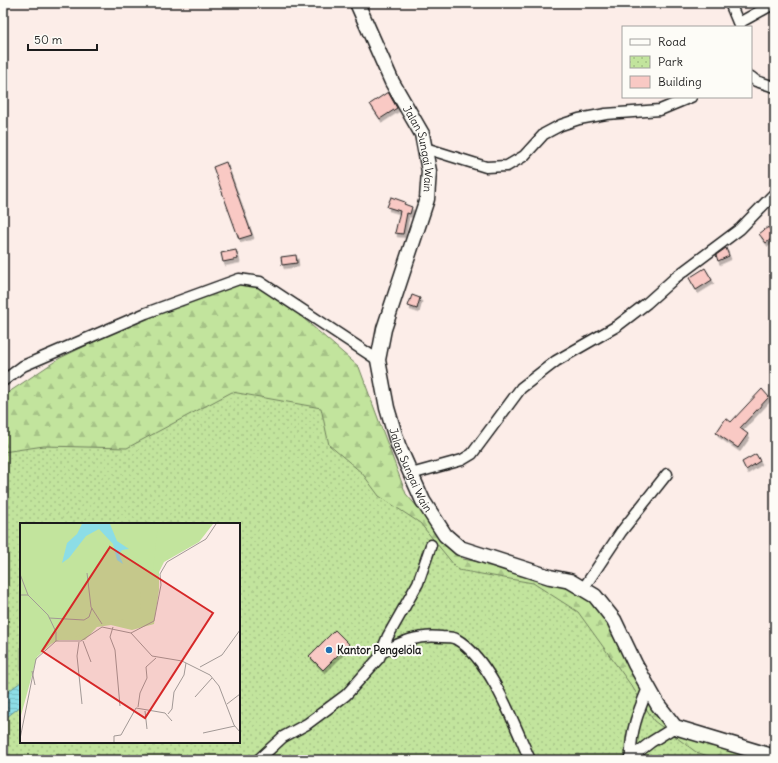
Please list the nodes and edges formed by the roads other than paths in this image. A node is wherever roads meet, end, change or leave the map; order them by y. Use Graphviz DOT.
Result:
graph roads {
  1 [pos="357,3"];
  2 [pos="730,3"];
  3 [pos="775,4"];
  4 [pos="739,25"];
  5 [pos="752,78"];
  6 [pos="775,87"];
  7 [pos="689,98"];
  8 [pos="425,148"];
  9 [pos="775,193"];
  10 [pos="378,360"];
  11 [pos="3,381"];
  12 [pos="411,474"];
  13 [pos="667,474"];
  14 [pos="431,545"];
  15 [pos="583,589"];
  16 [pos="381,653"];
  17 [pos="648,688"];
  18 [pos="675,727"];
  19 [pos="775,757"];
  20 [pos="630,758"];
  21 [pos="258,760"];
  22 [pos="530,760"];
  1 -- 8 [label="street, Jalan Sungai Wain"];
  2 -- 4 [label="street"];
  3 -- 4 [label="street"];
  5 -- 6 [label="street"];
  7 -- 8 [label="street"];
  8 -- 10 [label="street, Jalan Sungai Wain"];
  9 -- 12 [label="street"];
  10 -- 11 [label="street"];
  10 -- 12 [label="street, Jalan Sungai Wain"];
  12 -- 15 [label="street, Jalan Sungai Wain"];
  13 -- 15 [label="street"];
  14 -- 16 [label="street"];
  15 -- 17 [label="street, Jalan Sungai Wain"];
  16 -- 21 [label="street"];
  16 -- 22 [label="street"];
  17 -- 18 [label="street, Jalan Sungai Wain"];
  17 -- 20 [label="street"];
  18 -- 19 [label="street"];
  18 -- 20 [label="street"];
}
